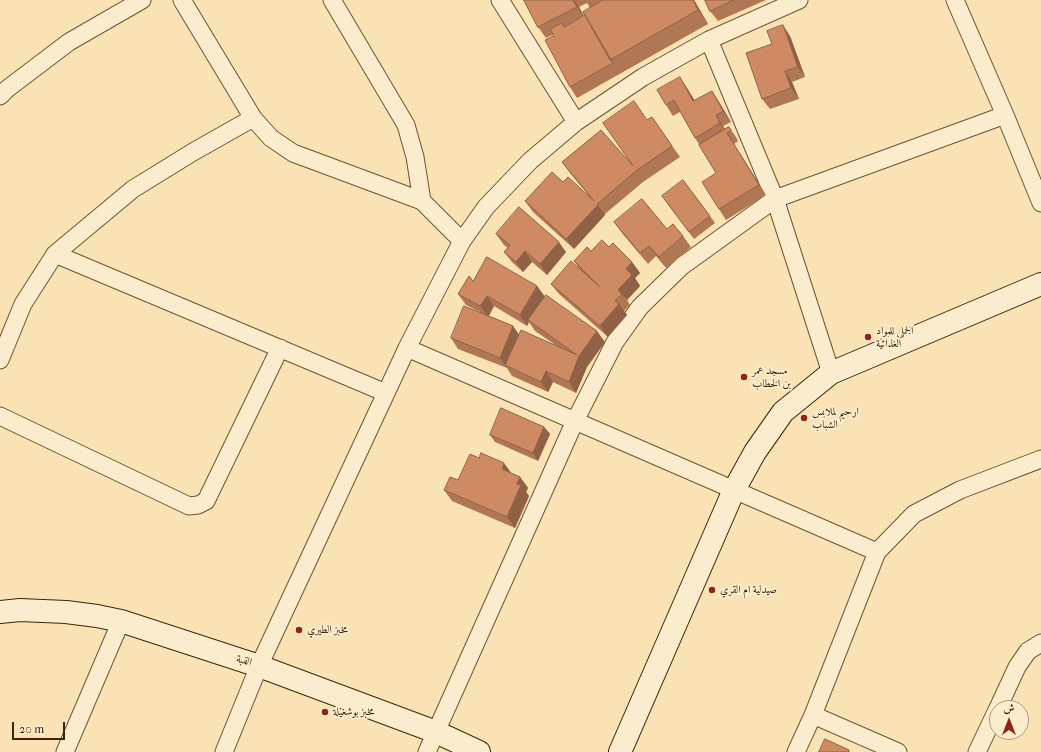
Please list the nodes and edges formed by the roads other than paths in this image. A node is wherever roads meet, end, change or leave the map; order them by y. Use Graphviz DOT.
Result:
graph roads {
  1 [pos="142,0"];
  2 [pos="182,0"];
  3 [pos="332,0"];
  4 [pos="500,0"];
  5 [pos="799,0"];
  6 [pos="955,0"];
  7 [pos="709,40"];
  8 [pos="0,96"];
  9 [pos="1005,115"];
  10 [pos="253,118"];
  11 [pos="576,122"];
  12 [pos="775,199"];
  13 [pos="422,201"];
  14 [pos="1041,203"];
  15 [pos="462,241"];
  16 [pos="55,254"];
  17 [pos="1041,284"];
  18 [pos="280,348"];
  19 [pos="407,348"];
  20 [pos="0,360"];
  21 [pos="831,373"];
  22 [pos="386,394"];
  23 [pos="0,416"];
  24 [pos="575,421"];
  25 [pos="1041,459"];
  26 [pos="734,490"];
  27 [pos="876,552"];
  28 [pos="0,612"];
  29 [pos="121,621"];
  30 [pos="1041,643"];
  31 [pos="259,666"];
  32 [pos="1001,700"];
  33 [pos="813,715"];
  34 [pos="989,727"];
  35 [pos="436,732"];
  36 [pos="65,752"];
  37 [pos="224,752"];
  38 [pos="427,752"];
  39 [pos="479,752"];
  40 [pos="620,752"];
  41 [pos="796,752"];
  42 [pos="898,752"];
  43 [pos="978,752"];
  1 -- 8 [label="street"];
  2 -- 10 [label="street"];
  3 -- 13 [label="street"];
  4 -- 11 [label="street"];
  5 -- 7 [label="street"];
  6 -- 9 [label="street"];
  7 -- 11 [label="street"];
  7 -- 12 [label="street"];
  9 -- 12 [label="street"];
  9 -- 14 [label="street"];
  10 -- 13 [label="street"];
  10 -- 16 [label="street"];
  11 -- 15 [label="street"];
  12 -- 21 [label="street"];
  12 -- 24 [label="street"];
  13 -- 15 [label="street"];
  15 -- 19 [label="street"];
  16 -- 18 [label="street"];
  16 -- 20 [label="street"];
  17 -- 21 [label="main road"];
  18 -- 22 [label="street"];
  18 -- 23 [label="street"];
  19 -- 22 [label="street"];
  19 -- 24 [label="street"];
  21 -- 26 [label="main road"];
  22 -- 31 [label="street"];
  24 -- 26 [label="street"];
  24 -- 35 [label="street"];
  25 -- 27 [label="street"];
  26 -- 27 [label="street"];
  26 -- 40 [label="main road"];
  27 -- 33 [label="street"];
  28 -- 29 [label="main road, القبة"];
  29 -- 31 [label="main road, القبة"];
  29 -- 36 [label="street"];
  30 -- 32 [label="street"];
  31 -- 35 [label="main road, القبة"];
  31 -- 37 [label="street"];
  33 -- 41 [label="street"];
  33 -- 42 [label="street"];
  34 -- 43 [label="street"];
  35 -- 38 [label="street"];
  35 -- 39 [label="main road, القبة"];
}
